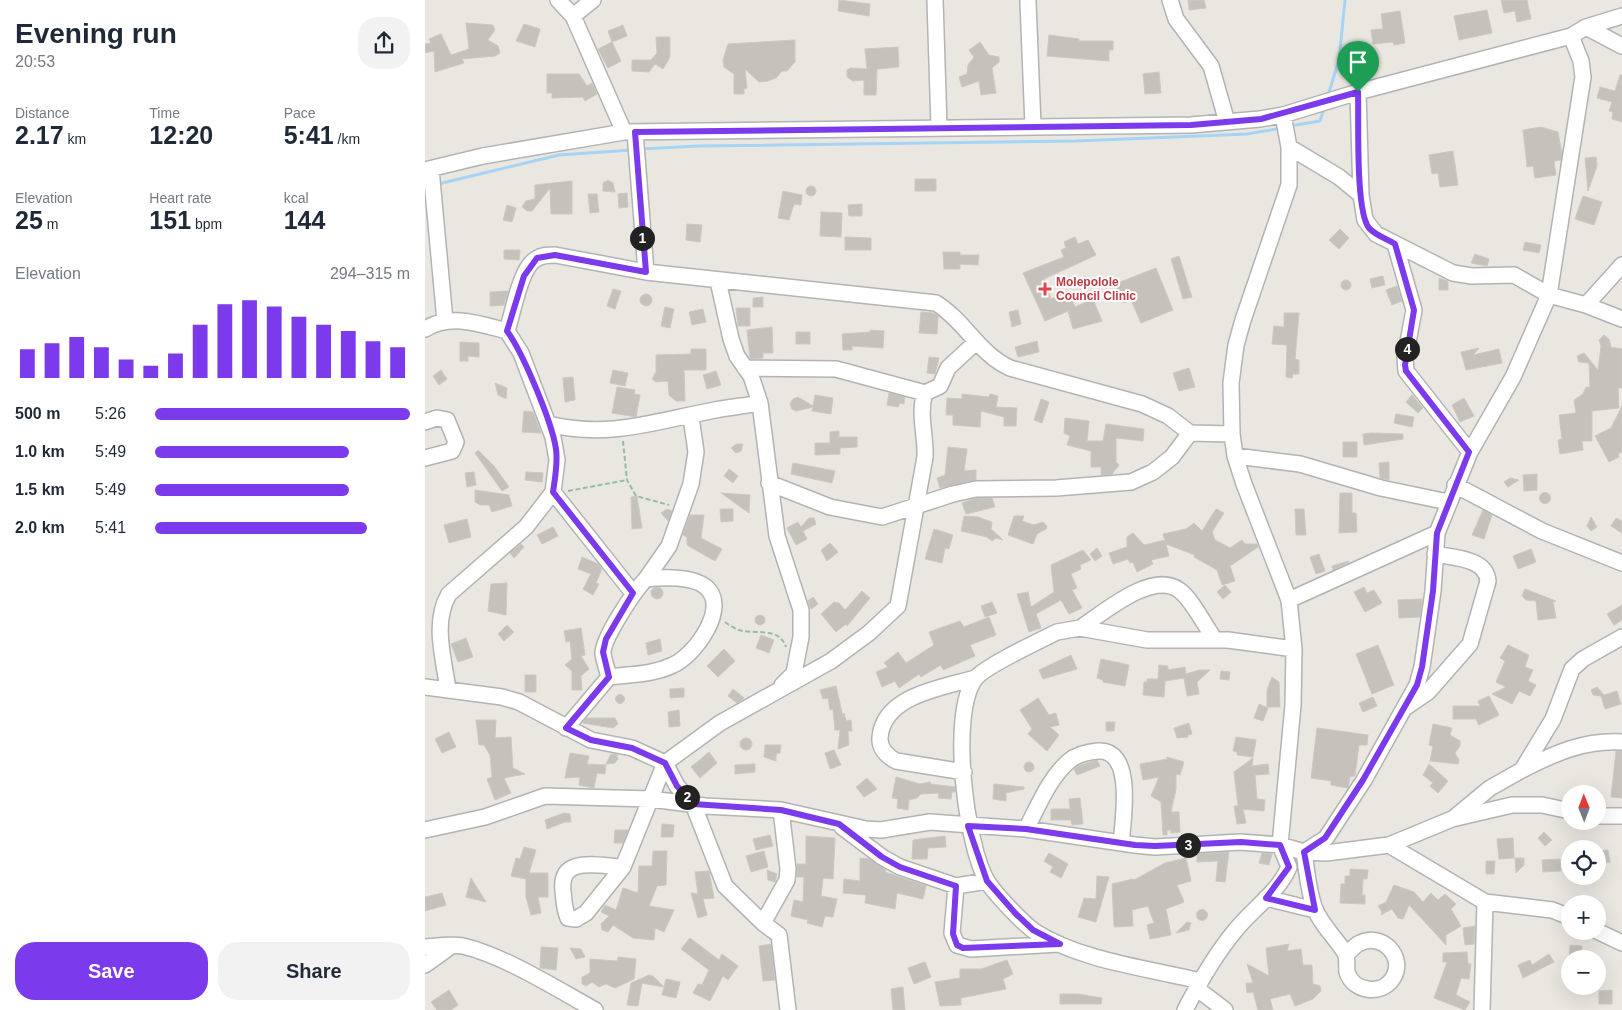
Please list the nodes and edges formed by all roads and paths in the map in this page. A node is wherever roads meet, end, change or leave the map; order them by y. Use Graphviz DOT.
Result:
graph roads {
  1 [pos="559,0"];
  2 [pos="593,0"];
  3 [pos="935,0"];
  4 [pos="1170,0"];
  5 [pos="1029,2"];
  6 [pos="573,16"];
  7 [pos="1622,16"];
  8 [pos="1587,27"];
  9 [pos="1571,36"];
  10 [pos="1622,46"];
  11 [pos="1358,92"];
  12 [pos="1283,115"];
  13 [pos="1227,122"];
  14 [pos="1033,126"];
  15 [pos="939,127"];
  16 [pos="630,132"];
  17 [pos="1289,148"];
  18 [pos="428,169"];
  19 [pos="1361,195"];
  20 [pos="1395,244"];
  21 [pos="1622,265"];
  22 [pos="646,272"];
  23 [pos="718,281"];
  24 [pos="1549,295"];
  25 [pos="1586,305"];
  26 [pos="1622,318"];
  27 [pos="445,321"];
  28 [pos="425,329"];
  29 [pos="507,331"];
  30 [pos="976,342"];
  31 [pos="745,368"];
  32 [pos="925,393"];
  33 [pos="760,403"];
  34 [pos="691,417"];
  35 [pos="425,422"];
  36 [pos="548,424"];
  37 [pos="622,430"];
  38 [pos="1190,433"];
  39 [pos="1232,434"];
  40 [pos="1469,452"];
  41 [pos="1235,456"];
  42 [pos="425,458"];
  43 [pos="627,480"];
  44 [pos="769,483"];
  45 [pos="1455,485"];
  46 [pos="553,492"];
  47 [pos="1448,502"];
  48 [pos="684,508"];
  49 [pos="915,508"];
  50 [pos="1437,533"];
  51 [pos="1435,554"];
  52 [pos="1622,564"];
  53 [pos="646,579"];
  54 [pos="633,593"];
  55 [pos="1289,600"];
  56 [pos="714,617"];
  57 [pos="1080,628"];
  58 [pos="1622,637"];
  59 [pos="1215,640"];
  60 [pos="1293,649"];
  61 [pos="787,650"];
  62 [pos="609,677"];
  63 [pos="975,678"];
  64 [pos="425,687"];
  65 [pos="448,690"];
  66 [pos="778,690"];
  67 [pos="1404,708"];
  68 [pos="566,728"];
  69 [pos="1622,742"];
  70 [pos="665,763"];
  71 [pos="1522,770"];
  72 [pos="964,772"];
  73 [pos="651,799"];
  74 [pos="693,804"];
  75 [pos="1561,809"];
  76 [pos="781,810"];
  77 [pos="1606,816"];
  78 [pos="1622,816"];
  79 [pos="1452,819"];
  80 [pos="839,824"];
  81 [pos="968,826"];
  82 [pos="1026,829"];
  83 [pos="425,830"];
  84 [pos="1121,844"];
  85 [pos="1280,845"];
  86 [pos="1389,845"];
  87 [pos="1304,852"];
  88 [pos="623,867"];
  89 [pos="987,881"];
  90 [pos="956,886"];
  91 [pos="1266,898"];
  92 [pos="1485,902"];
  93 [pos="1315,910"];
  94 [pos="1561,914"];
  95 [pos="763,923"];
  96 [pos="1606,935"];
  97 [pos="1622,943"];
  98 [pos="1060,944"];
  99 [pos="452,945"];
  100 [pos="425,947"];
  101 [pos="1346,955"];
  102 [pos="425,965"];
  103 [pos="1198,984"];
  104 [pos="1486,1007"];
  105 [pos="595,1010"];
  106 [pos="788,1010"];
  107 [pos="1185,1010"];
  108 [pos="1225,1010"];
  1 -- 6 [label="street"];
  2 -- 6 [label="street"];
  3 -- 15 [label="street"];
  4 -- 13 [label="street"];
  5 -- 14 [label="street"];
  6 -- 16 [label="street"];
  7 -- 8 [label="street"];
  8 -- 9 [label="street"];
  8 -- 10 [label="street"];
  9 -- 11 [label="street"];
  9 -- 24 [label="street"];
  11 -- 12 [label="street"];
  11 -- 19 [label="street"];
  12 -- 13 [label="street"];
  12 -- 17 [label="street"];
  13 -- 14 [label="street"];
  14 -- 15 [label="street"];
  15 -- 16 [label="street"];
  16 -- 18 [label="street"];
  16 -- 22 [label="street"];
  17 -- 19 [label="street"];
  17 -- 39 [label="street"];
  18 -- 27 [label="street"];
  19 -- 20 [label="street"];
  20 -- 24 [label="street"];
  20 -- 40 [label="street"];
  21 -- 25 [label="street"];
  22 -- 23 [label="street"];
  22 -- 29 [label="street"];
  23 -- 30 [label="street"];
  23 -- 31 [label="street"];
  24 -- 25 [label="street"];
  24 -- 40 [label="street"];
  25 -- 26 [label="street"];
  27 -- 28 [label="street"];
  27 -- 29 [label="street"];
  29 -- 36 [label="street"];
  30 -- 32 [label="street"];
  30 -- 38 [label="street"];
  31 -- 32 [label="street"];
  31 -- 33 [label="street"];
  32 -- 49 [label="street"];
  33 -- 34 [label="street"];
  33 -- 44 [label="street"];
  34 -- 37 [label="street"];
  34 -- 48 [label="street"];
  35 -- 42 [label="street"];
  36 -- 37 [label="street"];
  36 -- 46 [label="street"];
  37 -- 43 [label="path"];
  38 -- 39 [label="street"];
  38 -- 49 [label="street"];
  39 -- 41 [label="street"];
  40 -- 45 [label="street"];
  41 -- 47 [label="street"];
  41 -- 55 [label="street"];
  43 -- 46 [label="path"];
  43 -- 48 [label="path"];
  44 -- 49 [label="street"];
  44 -- 66 [label="street"];
  45 -- 47 [label="street"];
  45 -- 52 [label="street"];
  46 -- 54 [label="street"];
  46 -- 65 [label="street"];
  47 -- 50 [label="street"];
  48 -- 53 [label="street"];
  49 -- 66 [label="street"];
  50 -- 51 [label="street"];
  50 -- 55 [label="street"];
  51 -- 67 [label="street"];
  51 -- 67 [label="street"];
  53 -- 54 [label="street"];
  53 -- 56 [label="street"];
  54 -- 62 [label="street"];
  55 -- 60 [label="street"];
  56 -- 61 [label="path"];
  56 -- 62 [label="street"];
  57 -- 59 [label="street"];
  57 -- 59 [label="street"];
  57 -- 63 [label="street"];
  58 -- 71 [label="street"];
  59 -- 60 [label="street"];
  60 -- 85 [label="street"];
  62 -- 68 [label="street"];
  63 -- 72 [label="street"];
  63 -- 72 [label="street"];
  64 -- 65 [label="street"];
  65 -- 68 [label="street"];
  66 -- 70 [label="street"];
  67 -- 87 [label="street"];
  68 -- 70 [label="street"];
  69 -- 71 [label="street"];
  70 -- 73 [label="street"];
  70 -- 74 [label="street"];
  71 -- 79 [label="street"];
  72 -- 81 [label="street"];
  73 -- 74 [label="street"];
  73 -- 83 [label="street"];
  73 -- 88 [label="street"];
  74 -- 76 [label="street"];
  74 -- 95 [label="street"];
  75 -- 79 [label="street"];
  76 -- 80 [label="street"];
  76 -- 95 [label="street"];
  77 -- 78 [label="street"];
  79 -- 86 [label="street"];
  80 -- 81 [label="street"];
  80 -- 90 [label="street"];
  81 -- 82 [label="street"];
  81 -- 89 [label="street"];
  82 -- 84 [label="street"];
  82 -- 84 [label="street"];
  84 -- 85 [label="street"];
  85 -- 87 [label="street"];
  85 -- 91 [label="street"];
  86 -- 87 [label="street"];
  86 -- 92 [label="street"];
  87 -- 93 [label="street"];
  89 -- 90 [label="street"];
  89 -- 98 [label="street"];
  90 -- 98 [label="street"];
  91 -- 93 [label="street"];
  91 -- 103 [label="street"];
  92 -- 94 [label="street"];
  92 -- 104 [label="street"];
  93 -- 101 [label="street"];
  95 -- 106 [label="street"];
  96 -- 97 [label="street"];
  98 -- 103 [label="street"];
  99 -- 100 [label="street"];
  99 -- 102 [label="street"];
  99 -- 105 [label="street"];
  103 -- 107 [label="street"];
  103 -- 108 [label="street"];
}
